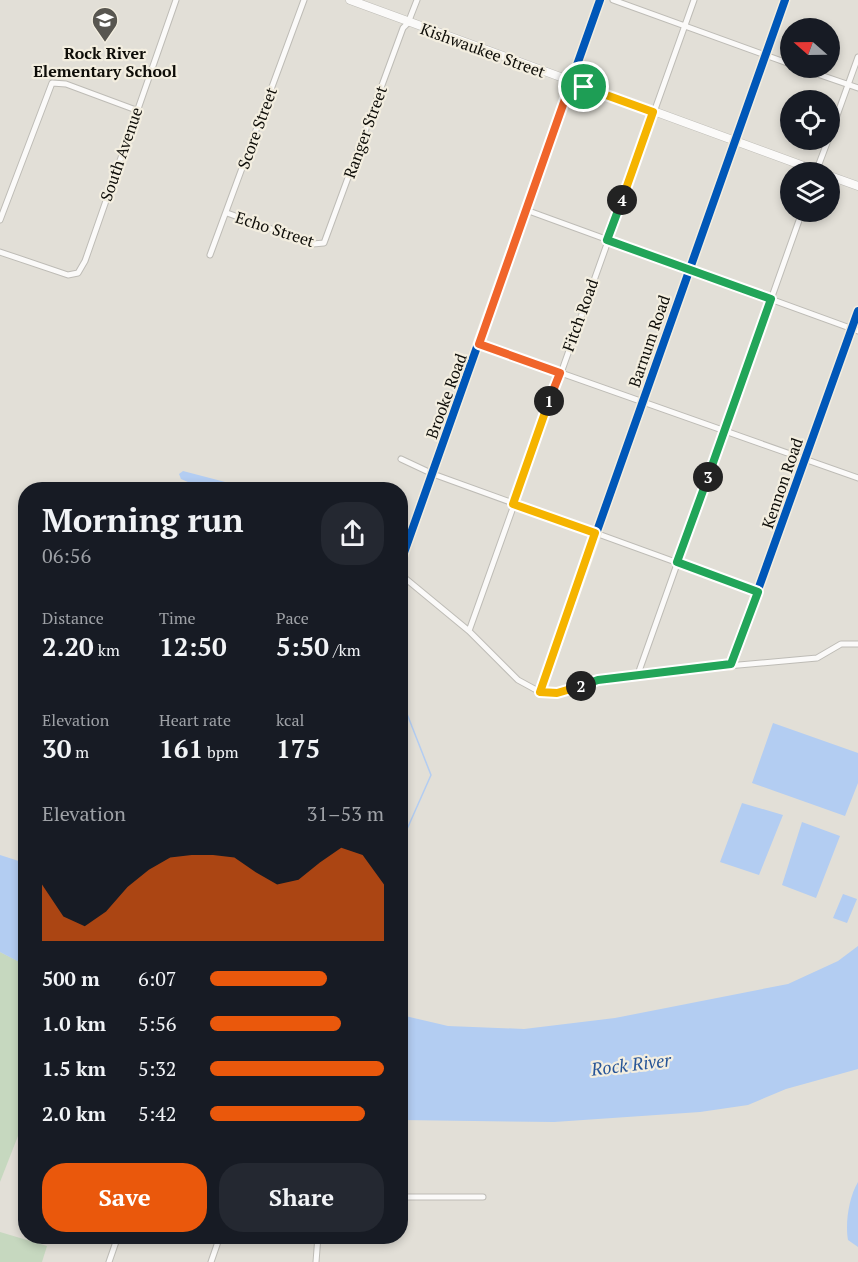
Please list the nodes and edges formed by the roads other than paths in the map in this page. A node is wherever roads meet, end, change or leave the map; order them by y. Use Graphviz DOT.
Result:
graph roads {
  1 [pos="176,0"];
  2 [pos="304,0"];
  3 [pos="350,0"];
  4 [pos="417,0"];
  5 [pos="600,0"];
  6 [pos="613,0"];
  7 [pos="694,0"];
  8 [pos="785,0"];
  9 [pos="408,23"];
  10 [pos="684,26"];
  11 [pos="765,55"];
  12 [pos="858,57"];
  13 [pos="780,60"];
  14 [pos="829,78"];
  15 [pos="571,82"];
  16 [pos="848,85"];
  17 [pos="858,88"];
  18 [pos="840,107"];
  19 [pos="136,110"];
  20 [pos="653,112"];
  21 [pos="735,141"];
  22 [pos="791,162"];
  23 [pos="840,180"];
  24 [pos="858,186"];
  25 [pos="526,210"];
  26 [pos="227,213"];
  27 [pos="0,220"];
  28 [pos="798,222"];
  29 [pos="607,240"];
  30 [pos="324,243"];
  31 [pos="0,252"];
  32 [pos="210,255"];
  33 [pos="689,270"];
  34 [pos="771,299"];
  35 [pos="858,311"];
  36 [pos="855,329"];
  37 [pos="479,344"];
  38 [pos="560,373"];
  39 [pos="642,402"];
  40 [pos="724,430"];
  41 [pos="401,459"];
  42 [pos="805,460"];
  43 [pos="433,474"];
  44 [pos="858,478"];
  45 [pos="513,504"];
  46 [pos="595,533"];
  47 [pos="408,542"];
  48 [pos="677,562"];
  49 [pos="408,581"];
  50 [pos="758,592"];
  51 [pos="469,631"];
  52 [pos="858,644"];
  53 [pos="731,664"];
  54 [pos="638,674"];
  55 [pos="540,692"];
  56 [pos="408,1197"];
  57 [pos="483,1197"];
  58 [pos="115,1244"];
  59 [pos="217,1244"];
  60 [pos="317,1244"];
  61 [pos="109,1262"];
  62 [pos="211,1262"];
  63 [pos="316,1262"];
  1 -- 19 [label="street, South Avenue"];
  2 -- 26 [label="street, Score Street"];
  3 -- 9 [label="street, Kishwaukee Street"];
  4 -- 9 [label="street, Ranger Street"];
  5 -- 15 [label="street, Brooke Road"];
  6 -- 10 [label="street"];
  7 -- 10 [label="street, Fitch Road"];
  8 -- 11 [label="street, Barnum Road"];
  9 -- 15 [label="street, Kishwaukee Street"];
  9 -- 30 [label="street, Ranger Street"];
  10 -- 11 [label="street"];
  10 -- 20 [label="street, Fitch Road"];
  11 -- 13 [label="street"];
  11 -- 21 [label="street, Barnum Road"];
  12 -- 16 [label="street"];
  14 -- 16 [label="street"];
  15 -- 20 [label="street, Kishwaukee Street"];
  15 -- 25 [label="street, Brooke Road"];
  16 -- 17 [label="street"];
  16 -- 18 [label="street"];
  19 -- 27 [label="street"];
  19 -- 31 [label="street, South Avenue"];
  20 -- 21 [label="street, Kishwaukee Street"];
  20 -- 29 [label="street, Fitch Road"];
  21 -- 22 [label="street, Kishwaukee Street"];
  21 -- 33 [label="street, Barnum Road"];
  23 -- 24 [label="street"];
  25 -- 29 [label="street"];
  25 -- 37 [label="street, Brooke Road"];
  26 -- 30 [label="street, Echo Street"];
  26 -- 32 [label="street, Score Street"];
  28 -- 34 [label="street"];
  29 -- 33 [label="street"];
  29 -- 38 [label="street, Fitch Road"];
  33 -- 34 [label="street"];
  33 -- 39 [label="street, Barnum Road"];
  34 -- 36 [label="street"];
  34 -- 40 [label="street"];
  35 -- 36 [label="street, Kennon Road"];
  36 -- 42 [label="street, Kennon Road"];
  37 -- 38 [label="street"];
  37 -- 43 [label="street, Brooke Road"];
  38 -- 39 [label="street"];
  38 -- 45 [label="street, Fitch Road"];
  39 -- 40 [label="street"];
  39 -- 46 [label="street, Barnum Road"];
  40 -- 42 [label="street"];
  40 -- 48 [label="street"];
  41 -- 43 [label="street"];
  42 -- 44 [label="street"];
  42 -- 50 [label="street, Kennon Road"];
  43 -- 45 [label="street"];
  43 -- 47 [label="street, Brooke Road"];
  45 -- 46 [label="street"];
  45 -- 51 [label="street, Fitch Road"];
  46 -- 48 [label="street"];
  46 -- 55 [label="street, Barnum Road"];
  48 -- 50 [label="street"];
  48 -- 54 [label="street"];
  49 -- 51 [label="street"];
  50 -- 53 [label="street, Kennon Road"];
  51 -- 55 [label="street"];
  52 -- 53 [label="street"];
  53 -- 54 [label="street"];
  54 -- 55 [label="street"];
  56 -- 57 [label="street"];
  58 -- 61 [label="street"];
  59 -- 62 [label="street"];
  60 -- 63 [label="street"];
}
